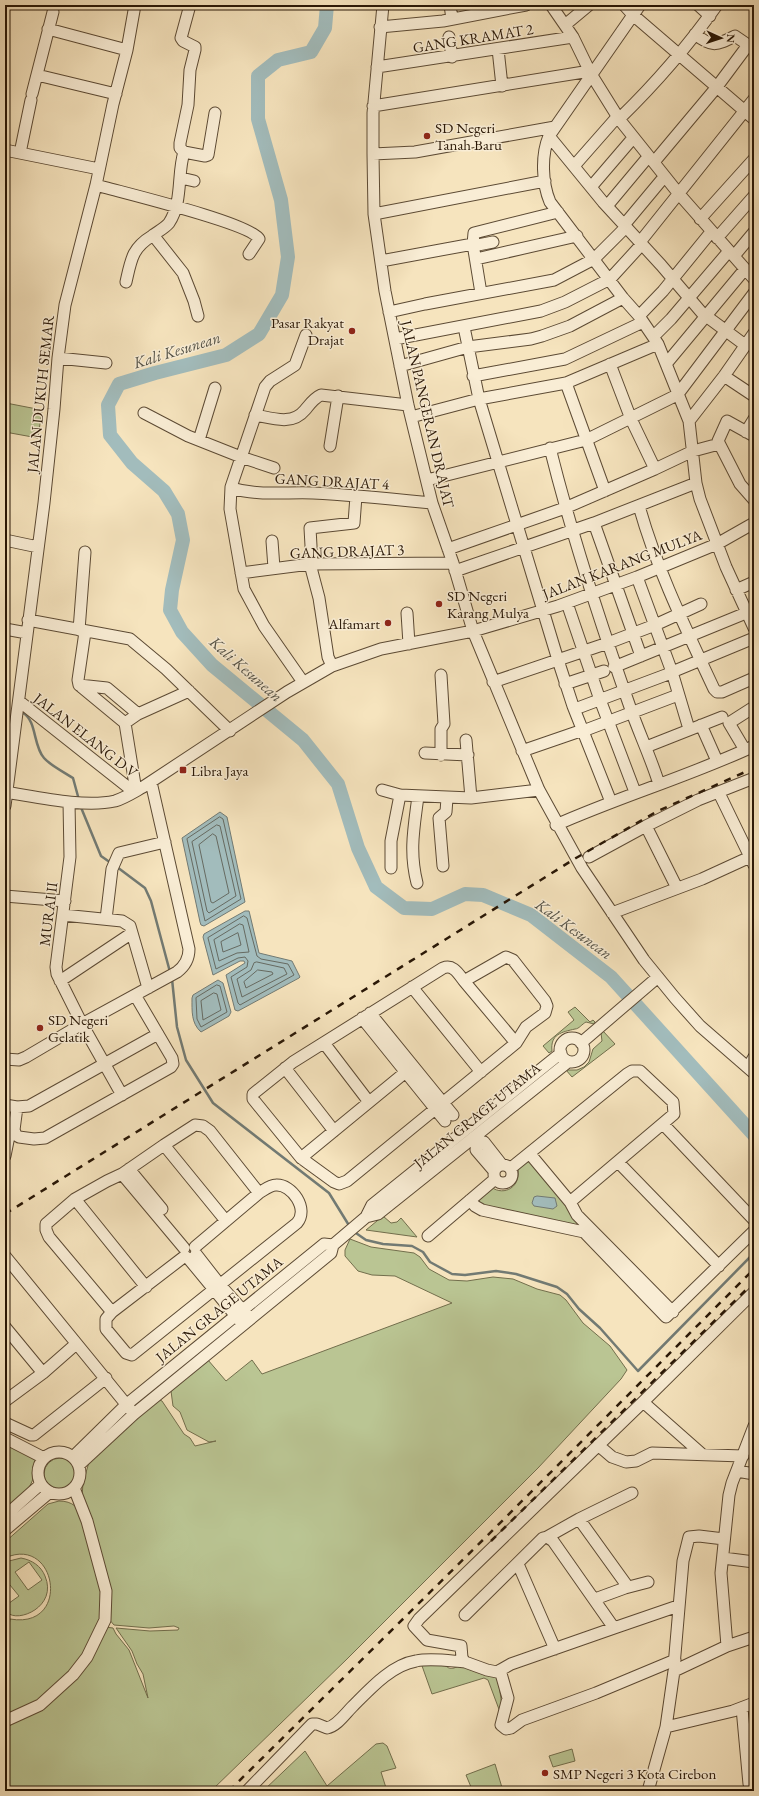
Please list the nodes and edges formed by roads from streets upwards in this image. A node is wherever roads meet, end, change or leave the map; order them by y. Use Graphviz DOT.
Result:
graph roads {
  1 [pos="136,5"];
  2 [pos="190,5"];
  3 [pos="383,5"];
  4 [pos="450,5"];
  5 [pos="526,5"];
  6 [pos="551,5"];
  7 [pos="589,5"];
  8 [pos="624,5"];
  9 [pos="640,5"];
  10 [pos="698,5"];
  11 [pos="717,5"];
  12 [pos="53,12"];
  13 [pos="633,15"];
  14 [pos="710,16"];
  15 [pos="452,19"];
  16 [pos="564,25"];
  17 [pos="380,27"];
  18 [pos="48,29"];
  19 [pos="695,34"];
  20 [pos="573,37"];
  21 [pos="449,38"];
  22 [pos="751,47"];
  23 [pos="498,49"];
  24 [pos="127,50"];
  25 [pos="679,55"];
  26 [pos="452,57"];
  27 [pos="377,67"];
  28 [pos="591,72"];
  29 [pos="37,75"];
  30 [pos="502,86"];
  31 [pos="716,88"];
  32 [pos="116,94"];
  33 [pos="754,99"];
  34 [pos="374,106"];
  35 [pos="745,111"];
  36 [pos="215,113"];
  37 [pos="619,118"];
  38 [pos="754,119"];
  39 [pos="552,132"];
  40 [pos="633,138"];
  41 [pos="5,150"];
  42 [pos="184,152"];
  43 [pos="20,153"];
  44 [pos="373,154"];
  45 [pos="651,159"];
  46 [pos="754,159"];
  47 [pos="574,166"];
  48 [pos="99,169"];
  49 [pos="664,177"];
  50 [pos="181,178"];
  51 [pos="194,181"];
  52 [pos="545,181"];
  53 [pos="96,185"];
  54 [pos="591,187"];
  55 [pos="678,194"];
  56 [pos="754,196"];
  57 [pos="607,206"];
  58 [pos="176,208"];
  59 [pos="558,212"];
  60 [pos="374,214"];
  61 [pos="700,219"];
  62 [pos="625,226"];
  63 [pos="754,232"];
  64 [pos="154,235"];
  65 [pos="714,235"];
  66 [pos="577,236"];
  67 [pos="493,242"];
  68 [pos="641,243"];
  69 [pos="473,245"];
  70 [pos="249,254"];
  71 [pos="732,254"];
  72 [pos="476,259"];
  73 [pos="594,259"];
  74 [pos="381,261"];
  75 [pos="751,273"];
  76 [pos="672,278"];
  77 [pos="610,279"];
  78 [pos="126,282"];
  79 [pos="481,293"];
  80 [pos="754,294"];
  81 [pos="622,298"];
  82 [pos="689,298"];
  83 [pos="389,312"];
  84 [pos="198,316"];
  85 [pos="706,316"];
  86 [pos="641,319"];
  87 [pos="464,326"];
  88 [pos="726,332"];
  89 [pos="754,333"];
  90 [pos="306,335"];
  91 [pos="395,339"];
  92 [pos="656,340"];
  93 [pos="745,345"];
  94 [pos="468,347"];
  95 [pos="58,358"];
  96 [pos="106,362"];
  97 [pos="610,364"];
  98 [pos="666,364"];
  99 [pos="400,366"];
  100 [pos="474,376"];
  101 [pos="724,376"];
  102 [pos="566,383"];
  103 [pos="215,388"];
  104 [pos="678,394"];
  105 [pos="338,396"];
  106 [pos="754,396"];
  107 [pos="479,399"];
  108 [pos="408,405"];
  109 [pos="144,413"];
  110 [pos="255,416"];
  111 [pos="411,417"];
  112 [pos="631,419"];
  113 [pos="754,419"];
  114 [pos="689,420"];
  115 [pos="750,434"];
  116 [pos="199,440"];
  117 [pos="586,440"];
  118 [pos="719,444"];
  119 [pos="330,446"];
  120 [pos="550,448"];
  121 [pos="693,451"];
  122 [pos="241,457"];
  123 [pos="497,462"];
  124 [pos="274,468"];
  125 [pos="655,469"];
  126 [pos="427,480"];
  127 [pos="696,483"];
  128 [pos="231,488"];
  129 [pos="605,491"];
  130 [pos="356,496"];
  131 [pos="754,500"];
  132 [pos="432,503"];
  133 [pos="639,506"];
  134 [pos="565,508"];
  135 [pos="594,523"];
  136 [pos="754,523"];
  137 [pos="517,526"];
  138 [pos="572,531"];
  139 [pos="5,540"];
  140 [pos="272,541"];
  141 [pos="717,544"];
  142 [pos="38,547"];
  143 [pos="524,548"];
  144 [pos="448,549"];
  145 [pos="85,552"];
  146 [pos="311,564"];
  147 [pos="454,567"];
  148 [pos="659,567"];
  149 [pos="274,568"];
  150 [pos="241,573"];
  151 [pos="637,577"];
  152 [pos="754,582"];
  153 [pos="615,585"];
  154 [pos="736,590"];
  155 [pos="592,594"];
  156 [pos="567,603"];
  157 [pos="701,604"];
  158 [pos="543,611"];
  159 [pos="407,613"];
  160 [pos="746,613"];
  161 [pos="678,614"];
  162 [pos="28,620"];
  163 [pos="655,625"];
  164 [pos="754,628"];
  165 [pos="5,629"];
  166 [pos="82,631"];
  167 [pos="473,631"];
  168 [pos="27,632"];
  169 [pos="632,634"];
  170 [pos="690,637"];
  171 [pos="754,638"];
  172 [pos="608,643"];
  173 [pos="409,644"];
  174 [pos="663,648"];
  175 [pos="584,652"];
  176 [pos="641,656"];
  177 [pos="558,660"];
  178 [pos="701,660"];
  179 [pos="332,666"];
  180 [pos="611,668"];
  181 [pos="672,672"];
  182 [pos="441,675"];
  183 [pos="592,675"];
  184 [pos="754,678"];
  185 [pos="303,682"];
  186 [pos="493,682"];
  187 [pos="565,684"];
  188 [pos="79,685"];
  189 [pos="625,690"];
  190 [pos="189,691"];
  191 [pos="678,695"];
  192 [pos="599,699"];
  193 [pos="19,701"];
  194 [pos="754,707"];
  195 [pos="575,709"];
  196 [pos="632,712"];
  197 [pos="138,714"];
  198 [pos="722,718"];
  199 [pos="608,722"];
  200 [pos="10,723"];
  201 [pos="125,723"];
  202 [pos="701,725"];
  203 [pos="689,729"];
  204 [pos="230,731"];
  205 [pos="583,731"];
  206 [pos="466,740"];
  207 [pos="646,747"];
  208 [pos="749,748"];
  209 [pos="522,751"];
  210 [pos="425,753"];
  211 [pos="441,755"];
  212 [pos="468,755"];
  213 [pos="717,761"];
  214 [pos="754,778"];
  215 [pos="151,782"];
  216 [pos="660,784"];
  217 [pos="382,790"];
  218 [pos="539,790"];
  219 [pos="6,792"];
  220 [pos="135,792"];
  221 [pos="635,792"];
  222 [pos="719,793"];
  223 [pos="400,794"];
  224 [pos="418,796"];
  225 [pos="447,798"];
  226 [pos="471,798"];
  227 [pos="71,802"];
  228 [pos="611,802"];
  229 [pos="5,806"];
  230 [pos="646,826"];
  231 [pos="558,827"];
  232 [pos="165,842"];
  233 [pos="589,857"];
  234 [pos="752,861"];
  235 [pos="443,866"];
  236 [pos="391,868"];
  237 [pos="417,883"];
  238 [pos="677,888"];
  239 [pos="5,896"];
  240 [pos="65,901"];
  241 [pos="612,913"];
  242 [pos="64,915"];
  243 [pos="106,919"];
  244 [pos="132,933"];
  245 [pos="658,978"];
  246 [pos="60,981"];
  247 [pos="464,981"];
  248 [pos="412,987"];
  249 [pos="148,988"];
  250 [pos="135,995"];
  251 [pos="366,1015"];
  252 [pos="82,1024"];
  253 [pos="158,1034"];
  254 [pos="581,1042"];
  255 [pos="324,1043"];
  256 [pos="516,1043"];
  257 [pos="564,1057"];
  258 [pos="754,1057"];
  259 [pos="13,1060"];
  260 [pos="105,1064"];
  261 [pos="286,1068"];
  262 [pos="410,1069"];
  263 [pos="751,1070"];
  264 [pos="481,1072"];
  265 [pos="122,1095"];
  266 [pos="369,1102"];
  267 [pos="5,1105"];
  268 [pos="439,1106"];
  269 [pos="17,1107"];
  270 [pos="663,1124"];
  271 [pos="14,1130"];
  272 [pos="334,1130"];
  273 [pos="460,1131"];
  274 [pos="475,1140"];
  275 [pos="164,1145"];
  276 [pos="530,1154"];
  277 [pos="301,1158"];
  278 [pos="5,1161"];
  279 [pos="618,1162"];
  280 [pos="126,1171"];
  281 [pos="501,1171"];
  282 [pos="259,1193"];
  283 [pos="74,1199"];
  284 [pos="470,1200"];
  285 [pos="570,1202"];
  286 [pos="362,1220"];
  287 [pos="754,1220"];
  288 [pos="226,1221"];
  289 [pos="587,1229"];
  290 [pos="754,1231"];
  291 [pos="428,1236"];
  292 [pos="333,1245"];
  293 [pos="189,1251"];
  294 [pos="5,1256"];
  295 [pos="719,1266"];
  296 [pos="146,1287"];
  297 [pos="217,1288"];
  298 [pos="754,1292"];
  299 [pos="112,1312"];
  300 [pos="239,1313"];
  301 [pos="247,1322"];
  302 [pos="5,1327"];
  303 [pos="76,1344"];
  304 [pos="43,1373"];
  305 [pos="106,1378"];
  306 [pos="5,1400"];
  307 [pos="643,1402"];
  308 [pos="127,1404"];
  309 [pos="134,1414"];
  310 [pos="5,1422"];
  311 [pos="754,1426"];
  312 [pos="5,1438"];
  313 [pos="598,1445"];
  314 [pos="703,1455"];
  315 [pos="743,1456"];
  316 [pos="44,1458"];
  317 [pos="76,1461"];
  318 [pos="737,1471"];
  319 [pos="754,1474"];
  320 [pos="41,1484"];
  321 [pos="74,1488"];
  322 [pos="50,1492"];
  323 [pos="632,1493"];
  324 [pos="5,1516"];
  325 [pos="579,1519"];
  326 [pos="5,1530"];
  327 [pos="547,1537"];
  328 [pos="724,1539"];
  329 [pos="723,1558"];
  330 [pos="754,1562"];
  331 [pos="518,1564"];
  332 [pos="648,1582"];
  333 [pos="628,1587"];
  334 [pos="595,1599"];
  335 [pos="678,1606"];
  336 [pos="465,1615"];
  337 [pos="614,1628"];
  338 [pos="754,1637"];
  339 [pos="727,1646"];
  340 [pos="555,1649"];
  341 [pos="465,1662"];
  342 [pos="674,1665"];
  343 [pos="500,1670"];
  344 [pos="754,1703"];
  345 [pos="742,1708"];
  346 [pos="5,1721"];
  347 [pos="666,1727"];
  348 [pos="749,1784"];
  349 [pos="247,1791"];
  350 [pos="648,1791"];
  1 -- 24 [label="street, JALAN DUKUH SEMAR"];
  2 -- 42 [label="street"];
  3 -- 17 [label="street, JALAN PANGERAN DRAJAT"];
  4 -- 15 [label="street"];
  5 -- 15 [label="street"];
  6 -- 16 [label="street"];
  7 -- 16 [label="street"];
  8 -- 13 [label="street"];
  9 -- 13 [label="street"];
  10 -- 14 [label="street"];
  11 -- 14 [label="street"];
  12 -- 18 [label="street"];
  13 -- 25 [label="street"];
  13 -- 28 [label="street"];
  14 -- 19 [label="street"];
  15 -- 17 [label="street"];
  16 -- 20 [label="street"];
  17 -- 27 [label="street, JALAN PANGERAN DRAJAT"];
  18 -- 24 [label="street"];
  18 -- 29 [label="street"];
  19 -- 22 [label="street"];
  19 -- 25 [label="street"];
  20 -- 23 [label="street, GANG KRAMAT 2"];
  20 -- 28 [label="street"];
  21 -- 26 [label="street"];
  22 -- 31 [label="street"];
  23 -- 26 [label="street, GANG KRAMAT 2"];
  23 -- 30 [label="street"];
  24 -- 32 [label="street, JALAN DUKUH SEMAR"];
  25 -- 31 [label="street"];
  25 -- 37 [label="street"];
  26 -- 27 [label="street, GANG KRAMAT 2"];
  27 -- 34 [label="street, JALAN PANGERAN DRAJAT"];
  28 -- 30 [label="street"];
  28 -- 37 [label="street"];
  28 -- 39 [label="street"];
  29 -- 32 [label="street"];
  29 -- 43 [label="street"];
  30 -- 34 [label="street"];
  31 -- 35 [label="street"];
  31 -- 45 [label="street"];
  32 -- 48 [label="street, JALAN DUKUH SEMAR"];
  33 -- 35 [label="street"];
  34 -- 44 [label="street, JALAN PANGERAN DRAJAT"];
  35 -- 38 [label="street"];
  35 -- 55 [label="street"];
  36 -- 42 [label="street"];
  37 -- 40 [label="street"];
  37 -- 47 [label="street"];
  39 -- 44 [label="street"];
  39 -- 47 [label="street"];
  39 -- 52 [label="street"];
  40 -- 45 [label="street"];
  40 -- 54 [label="street"];
  41 -- 43 [label="street"];
  42 -- 50 [label="street"];
  43 -- 48 [label="street"];
  44 -- 60 [label="street, JALAN PANGERAN DRAJAT"];
  45 -- 49 [label="street"];
  45 -- 57 [label="street"];
  46 -- 61 [label="street"];
  47 -- 54 [label="street"];
  48 -- 53 [label="street, JALAN DUKUH SEMAR"];
  49 -- 55 [label="street"];
  49 -- 62 [label="street"];
  50 -- 51 [label="street"];
  50 -- 58 [label="street"];
  52 -- 59 [label="street"];
  52 -- 60 [label="street"];
  53 -- 58 [label="street"];
  53 -- 95 [label="street, JALAN DUKUH SEMAR"];
  54 -- 57 [label="street"];
  55 -- 61 [label="street"];
  55 -- 68 [label="street"];
  56 -- 65 [label="street"];
  57 -- 62 [label="street"];
  58 -- 64 [label="street"];
  58 -- 70 [label="street"];
  59 -- 66 [label="street"];
  59 -- 69 [label="street"];
  60 -- 74 [label="street, JALAN PANGERAN DRAJAT"];
  61 -- 65 [label="street"];
  62 -- 68 [label="street"];
  62 -- 73 [label="street"];
  63 -- 71 [label="street"];
  64 -- 78 [label="street"];
  64 -- 84 [label="street"];
  65 -- 71 [label="street"];
  65 -- 76 [label="street"];
  66 -- 72 [label="street"];
  66 -- 73 [label="street"];
  67 -- 69 [label="street"];
  68 -- 76 [label="street"];
  68 -- 77 [label="street"];
  69 -- 72 [label="street"];
  69 -- 74 [label="street"];
  71 -- 75 [label="street"];
  71 -- 82 [label="street"];
  72 -- 79 [label="street"];
  73 -- 77 [label="street"];
  73 -- 79 [label="street"];
  74 -- 83 [label="street, JALAN PANGERAN DRAJAT"];
  75 -- 85 [label="street"];
  76 -- 82 [label="street"];
  76 -- 86 [label="street"];
  77 -- 81 [label="street"];
  77 -- 87 [label="street"];
  79 -- 83 [label="street"];
  80 -- 88 [label="street"];
  81 -- 86 [label="street"];
  81 -- 94 [label="street"];
  82 -- 85 [label="street"];
  82 -- 92 [label="street"];
  83 -- 91 [label="street, JALAN PANGERAN DRAJAT"];
  85 -- 88 [label="street"];
  85 -- 98 [label="street"];
  86 -- 92 [label="street"];
  86 -- 100 [label="street"];
  87 -- 91 [label="street"];
  87 -- 94 [label="street"];
  88 -- 93 [label="street"];
  88 -- 104 [label="street"];
  89 -- 93 [label="street"];
  90 -- 110 [label="street"];
  91 -- 99 [label="street, JALAN PANGERAN DRAJAT"];
  92 -- 97 [label="street"];
  92 -- 98 [label="street"];
  93 -- 101 [label="street"];
  94 -- 99 [label="street"];
  94 -- 100 [label="street"];
  95 -- 96 [label="street"];
  95 -- 142 [label="street, JALAN DUKUH SEMAR"];
  97 -- 102 [label="street"];
  97 -- 112 [label="street"];
  98 -- 104 [label="street"];
  99 -- 108 [label="street, JALAN PANGERAN DRAJAT"];
  100 -- 107 [label="street"];
  101 -- 106 [label="street"];
  101 -- 114 [label="street"];
  102 -- 107 [label="street"];
  102 -- 117 [label="street"];
  103 -- 116 [label="street"];
  104 -- 112 [label="street"];
  104 -- 114 [label="street"];
  105 -- 108 [label="street"];
  105 -- 110 [label="street"];
  105 -- 119 [label="street"];
  107 -- 111 [label="street"];
  107 -- 123 [label="street"];
  108 -- 111 [label="street, JALAN PANGERAN DRAJAT"];
  109 -- 116 [label="street"];
  110 -- 122 [label="street"];
  111 -- 126 [label="street, JALAN PANGERAN DRAJAT"];
  112 -- 117 [label="street"];
  112 -- 125 [label="street"];
  113 -- 115 [label="street"];
  114 -- 121 [label="street"];
  115 -- 118 [label="street"];
  116 -- 122 [label="street"];
  117 -- 120 [label="street"];
  117 -- 129 [label="street"];
  118 -- 121 [label="street"];
  118 -- 131 [label="street"];
  120 -- 123 [label="street"];
  120 -- 134 [label="street"];
  121 -- 125 [label="street"];
  121 -- 127 [label="street"];
  122 -- 124 [label="street"];
  122 -- 128 [label="street"];
  123 -- 126 [label="street"];
  123 -- 137 [label="street"];
  125 -- 129 [label="street"];
  126 -- 132 [label="street, JALAN PANGERAN DRAJAT"];
  127 -- 133 [label="street, GANG DRAJAT 3"];
  127 -- 141 [label="street"];
  128 -- 130 [label="street, GANG DRAJAT 4"];
  128 -- 150 [label="street"];
  129 -- 134 [label="street"];
  130 -- 132 [label="street, GANG DRAJAT 4"];
  130 -- 146 [label="street"];
  132 -- 144 [label="street, JALAN PANGERAN DRAJAT"];
  133 -- 135 [label="street, GANG DRAJAT 3"];
  133 -- 148 [label="street"];
  134 -- 137 [label="street"];
  134 -- 138 [label="street"];
  135 -- 138 [label="street, GANG DRAJAT 3"];
  135 -- 153 [label="street"];
  136 -- 141 [label="street, JALAN KARANG MULYA"];
  137 -- 143 [label="street"];
  137 -- 144 [label="street"];
  138 -- 143 [label="street, GANG DRAJAT 3"];
  138 -- 155 [label="street"];
  139 -- 142 [label="street"];
  140 -- 149 [label="street"];
  141 -- 148 [label="street, JALAN KARANG MULYA"];
  141 -- 154 [label="street"];
  142 -- 162 [label="street, JALAN DUKUH SEMAR"];
  143 -- 147 [label="street, GANG DRAJAT 3"];
  143 -- 158 [label="street"];
  144 -- 147 [label="street, JALAN PANGERAN DRAJAT"];
  145 -- 166 [label="street"];
  146 -- 147 [label="street, GANG DRAJAT 3"];
  146 -- 149 [label="street, GANG DRAJAT 3"];
  146 -- 179 [label="street"];
  147 -- 167 [label="street, JALAN PANGERAN DRAJAT"];
  148 -- 151 [label="street, JALAN KARANG MULYA"];
  148 -- 161 [label="street"];
  149 -- 150 [label="street, GANG DRAJAT 3"];
  150 -- 185 [label="street"];
  151 -- 153 [label="street, JALAN KARANG MULYA"];
  151 -- 163 [label="street"];
  152 -- 154 [label="street"];
  153 -- 155 [label="street, JALAN KARANG MULYA"];
  153 -- 169 [label="street"];
  154 -- 160 [label="street"];
  155 -- 156 [label="street, JALAN KARANG MULYA"];
  155 -- 172 [label="street"];
  156 -- 158 [label="street, JALAN KARANG MULYA"];
  156 -- 175 [label="street"];
  157 -- 161 [label="street"];
  158 -- 167 [label="street, JALAN KARANG MULYA"];
  158 -- 177 [label="street"];
  159 -- 173 [label="street"];
  160 -- 164 [label="street"];
  160 -- 170 [label="street"];
  161 -- 163 [label="street"];
  161 -- 170 [label="street"];
  162 -- 166 [label="street"];
  162 -- 168 [label="street, JALAN DUKUH SEMAR"];
  163 -- 169 [label="street"];
  163 -- 174 [label="street"];
  165 -- 168 [label="street"];
  166 -- 188 [label="street"];
  166 -- 190 [label="street"];
  167 -- 173 [label="street, JALAN KARANG MULYA"];
  167 -- 186 [label="street, JALAN PANGERAN DRAJAT"];
  168 -- 193 [label="street, JALAN DUKUH SEMAR"];
  169 -- 172 [label="street"];
  169 -- 176 [label="street"];
  170 -- 174 [label="street"];
  170 -- 178 [label="street"];
  171 -- 178 [label="street"];
  172 -- 175 [label="street"];
  172 -- 180 [label="street"];
  173 -- 179 [label="street, JALAN KARANG MULYA"];
  174 -- 176 [label="street"];
  174 -- 181 [label="street"];
  175 -- 177 [label="street"];
  175 -- 183 [label="street"];
  176 -- 180 [label="street"];
  177 -- 186 [label="street"];
  177 -- 187 [label="street"];
  178 -- 181 [label="street"];
  178 -- 184 [label="street"];
  179 -- 185 [label="street, JALAN KARANG MULYA"];
  180 -- 183 [label="street"];
  180 -- 189 [label="street"];
  181 -- 189 [label="street"];
  181 -- 191 [label="street"];
  182 -- 211 [label="street"];
  183 -- 187 [label="street"];
  183 -- 192 [label="street"];
  185 -- 204 [label="street, JALAN KARANG MULYA"];
  186 -- 209 [label="street, JALAN PANGERAN DRAJAT"];
  187 -- 195 [label="street"];
  188 -- 197 [label="street"];
  188 -- 201 [label="street"];
  189 -- 192 [label="street"];
  189 -- 196 [label="street"];
  190 -- 197 [label="street"];
  190 -- 204 [label="street"];
  191 -- 196 [label="street"];
  191 -- 203 [label="street"];
  192 -- 195 [label="street"];
  192 -- 199 [label="street"];
  193 -- 200 [label="street, JALAN DUKUH SEMAR"];
  193 -- 220 [label="street, JALAN ELANG D V"];
  194 -- 208 [label="street"];
  195 -- 205 [label="street"];
  196 -- 199 [label="street"];
  196 -- 207 [label="street"];
  197 -- 201 [label="street"];
  198 -- 202 [label="street"];
  199 -- 205 [label="street"];
  199 -- 221 [label="street"];
  200 -- 219 [label="street, JALAN DUKUH SEMAR"];
  201 -- 220 [label="street"];
  202 -- 203 [label="street"];
  202 -- 213 [label="street"];
  203 -- 207 [label="street"];
  204 -- 215 [label="street, JALAN KARANG MULYA"];
  205 -- 209 [label="street"];
  205 -- 228 [label="street"];
  206 -- 212 [label="street"];
  207 -- 216 [label="street"];
  208 -- 213 [label="street"];
  209 -- 218 [label="street, JALAN PANGERAN DRAJAT"];
  210 -- 211 [label="street"];
  211 -- 212 [label="street"];
  212 -- 226 [label="street"];
  213 -- 216 [label="street"];
  214 -- 222 [label="street"];
  215 -- 220 [label="street, JALAN KARANG MULYA"];
  215 -- 232 [label="street"];
  216 -- 221 [label="street"];
  217 -- 223 [label="street"];
  218 -- 226 [label="street"];
  218 -- 231 [label="street, JALAN PANGERAN DRAJAT"];
  219 -- 227 [label="street, JALAN KARANG MULYA"];
  219 -- 229 [label="street, JALAN DUKUH SEMAR"];
  220 -- 227 [label="street, JALAN KARANG MULYA"];
  221 -- 228 [label="street"];
  222 -- 230 [label="street"];
  222 -- 234 [label="street"];
  223 -- 224 [label="street"];
  223 -- 236 [label="street"];
  224 -- 225 [label="street"];
  224 -- 237 [label="street"];
  225 -- 226 [label="street"];
  225 -- 235 [label="street"];
  227 -- 240 [label="street, MURAI II"];
  228 -- 231 [label="street"];
  230 -- 233 [label="street"];
  230 -- 238 [label="street"];
  231 -- 241 [label="street, JALAN PANGERAN DRAJAT"];
  232 -- 243 [label="street"];
  232 -- 249 [label="street"];
  234 -- 238 [label="street"];
  238 -- 241 [label="street"];
  239 -- 240 [label="street"];
  240 -- 242 [label="street, MURAI II"];
  241 -- 245 [label="street, JALAN PANGERAN DRAJAT"];
  242 -- 243 [label="street"];
  242 -- 246 [label="street, MURAI II"];
  243 -- 244 [label="street"];
  244 -- 246 [label="street"];
  244 -- 249 [label="street"];
  245 -- 254 [label="street"];
  245 -- 263 [label="street, JALAN PANGERAN DRAJAT"];
  246 -- 252 [label="street, MURAI II"];
  247 -- 248 [label="street"];
  247 -- 256 [label="street"];
  247 -- 256 [label="street"];
  248 -- 251 [label="street"];
  248 -- 264 [label="street"];
  249 -- 250 [label="street"];
  250 -- 252 [label="street"];
  250 -- 253 [label="street"];
  251 -- 255 [label="street"];
  251 -- 262 [label="street"];
  252 -- 259 [label="street"];
  252 -- 260 [label="street, MURAI II"];
  253 -- 260 [label="street"];
  253 -- 265 [label="street"];
  254 -- 257 [label="street"];
  254 -- 257 [label="street"];
  255 -- 261 [label="street"];
  255 -- 266 [label="street"];
  256 -- 264 [label="street"];
  257 -- 273 [label="street, JALAN GRAGE UTAMA"];
  257 -- 274 [label="street, JALAN GRAGE UTAMA"];
  258 -- 263 [label="street"];
  260 -- 265 [label="street, MURAI II"];
  260 -- 269 [label="street"];
  261 -- 272 [label="street"];
  261 -- 277 [label="street"];
  262 -- 266 [label="street"];
  262 -- 268 [label="street"];
  264 -- 268 [label="street"];
  265 -- 271 [label="street"];
  266 -- 272 [label="street"];
  267 -- 269 [label="street"];
  268 -- 273 [label="street"];
  268 -- 277 [label="street"];
  269 -- 271 [label="street"];
  270 -- 276 [label="street"];
  270 -- 279 [label="street"];
  270 -- 287 [label="street"];
  271 -- 278 [label="street"];
  272 -- 277 [label="street"];
  273 -- 274 [label="street"];
  273 -- 286 [label="street, JALAN GRAGE UTAMA"];
  274 -- 281 [label="street"];
  274 -- 286 [label="street, JALAN GRAGE UTAMA"];
  275 -- 280 [label="street"];
  275 -- 282 [label="street"];
  275 -- 288 [label="street"];
  276 -- 281 [label="street"];
  276 -- 285 [label="street"];
  279 -- 285 [label="street"];
  279 -- 295 [label="street"];
  280 -- 283 [label="street"];
  280 -- 293 [label="street"];
  281 -- 284 [label="street"];
  282 -- 288 [label="street"];
  282 -- 297 [label="street"];
  283 -- 296 [label="street"];
  283 -- 299 [label="street"];
  284 -- 289 [label="street"];
  284 -- 291 [label="street"];
  285 -- 289 [label="street"];
  286 -- 292 [label="street, JALAN GRAGE UTAMA"];
  288 -- 293 [label="street"];
  289 -- 295 [label="street"];
  290 -- 295 [label="street"];
  292 -- 300 [label="street, JALAN GRAGE UTAMA"];
  292 -- 301 [label="street, JALAN GRAGE UTAMA"];
  293 -- 296 [label="street"];
  293 -- 297 [label="street"];
  294 -- 303 [label="street"];
  296 -- 299 [label="street"];
  297 -- 299 [label="street"];
  297 -- 300 [label="street"];
  298 -- 307 [label="street"];
  300 -- 301 [label="street"];
  300 -- 308 [label="street, JALAN GRAGE UTAMA"];
  301 -- 309 [label="street, JALAN GRAGE UTAMA"];
  302 -- 304 [label="street"];
  303 -- 304 [label="street"];
  303 -- 305 [label="street"];
  304 -- 306 [label="street"];
  305 -- 308 [label="street"];
  305 -- 310 [label="street"];
  307 -- 313 [label="street"];
  307 -- 314 [label="street"];
  308 -- 309 [label="street"];
  308 -- 317 [label="street, JALAN GRAGE UTAMA"];
  309 -- 317 [label="street, JALAN GRAGE UTAMA"];
  311 -- 315 [label="street"];
  312 -- 316 [label="street"];
  313 -- 314 [label="street"];
  313 -- 341 [label="street"];
  314 -- 315 [label="street"];
  315 -- 318 [label="street"];
  316 -- 317 [label="street"];
  316 -- 320 [label="street"];
  317 -- 321 [label="street"];
  318 -- 319 [label="street"];
  318 -- 328 [label="street"];
  320 -- 322 [label="street"];
  320 -- 324 [label="street"];
  321 -- 322 [label="street"];
  321 -- 346 [label="street"];
  322 -- 326 [label="street"];
  323 -- 325 [label="street"];
  325 -- 327 [label="street"];
  325 -- 333 [label="street"];
  327 -- 331 [label="street"];
  327 -- 334 [label="street"];
  328 -- 329 [label="street"];
  328 -- 335 [label="street"];
  329 -- 330 [label="street"];
  329 -- 339 [label="street"];
  331 -- 336 [label="street"];
  331 -- 340 [label="street"];
  332 -- 333 [label="street"];
  333 -- 334 [label="street"];
  334 -- 337 [label="street"];
  335 -- 337 [label="street"];
  335 -- 342 [label="street"];
  337 -- 340 [label="street"];
  338 -- 339 [label="street"];
  339 -- 342 [label="street"];
  340 -- 343 [label="street"];
  341 -- 343 [label="street"];
  341 -- 349 [label="street"];
  342 -- 343 [label="street"];
  342 -- 347 [label="street"];
  344 -- 345 [label="street"];
  345 -- 347 [label="street"];
  345 -- 348 [label="street"];
  347 -- 350 [label="street"];
}
